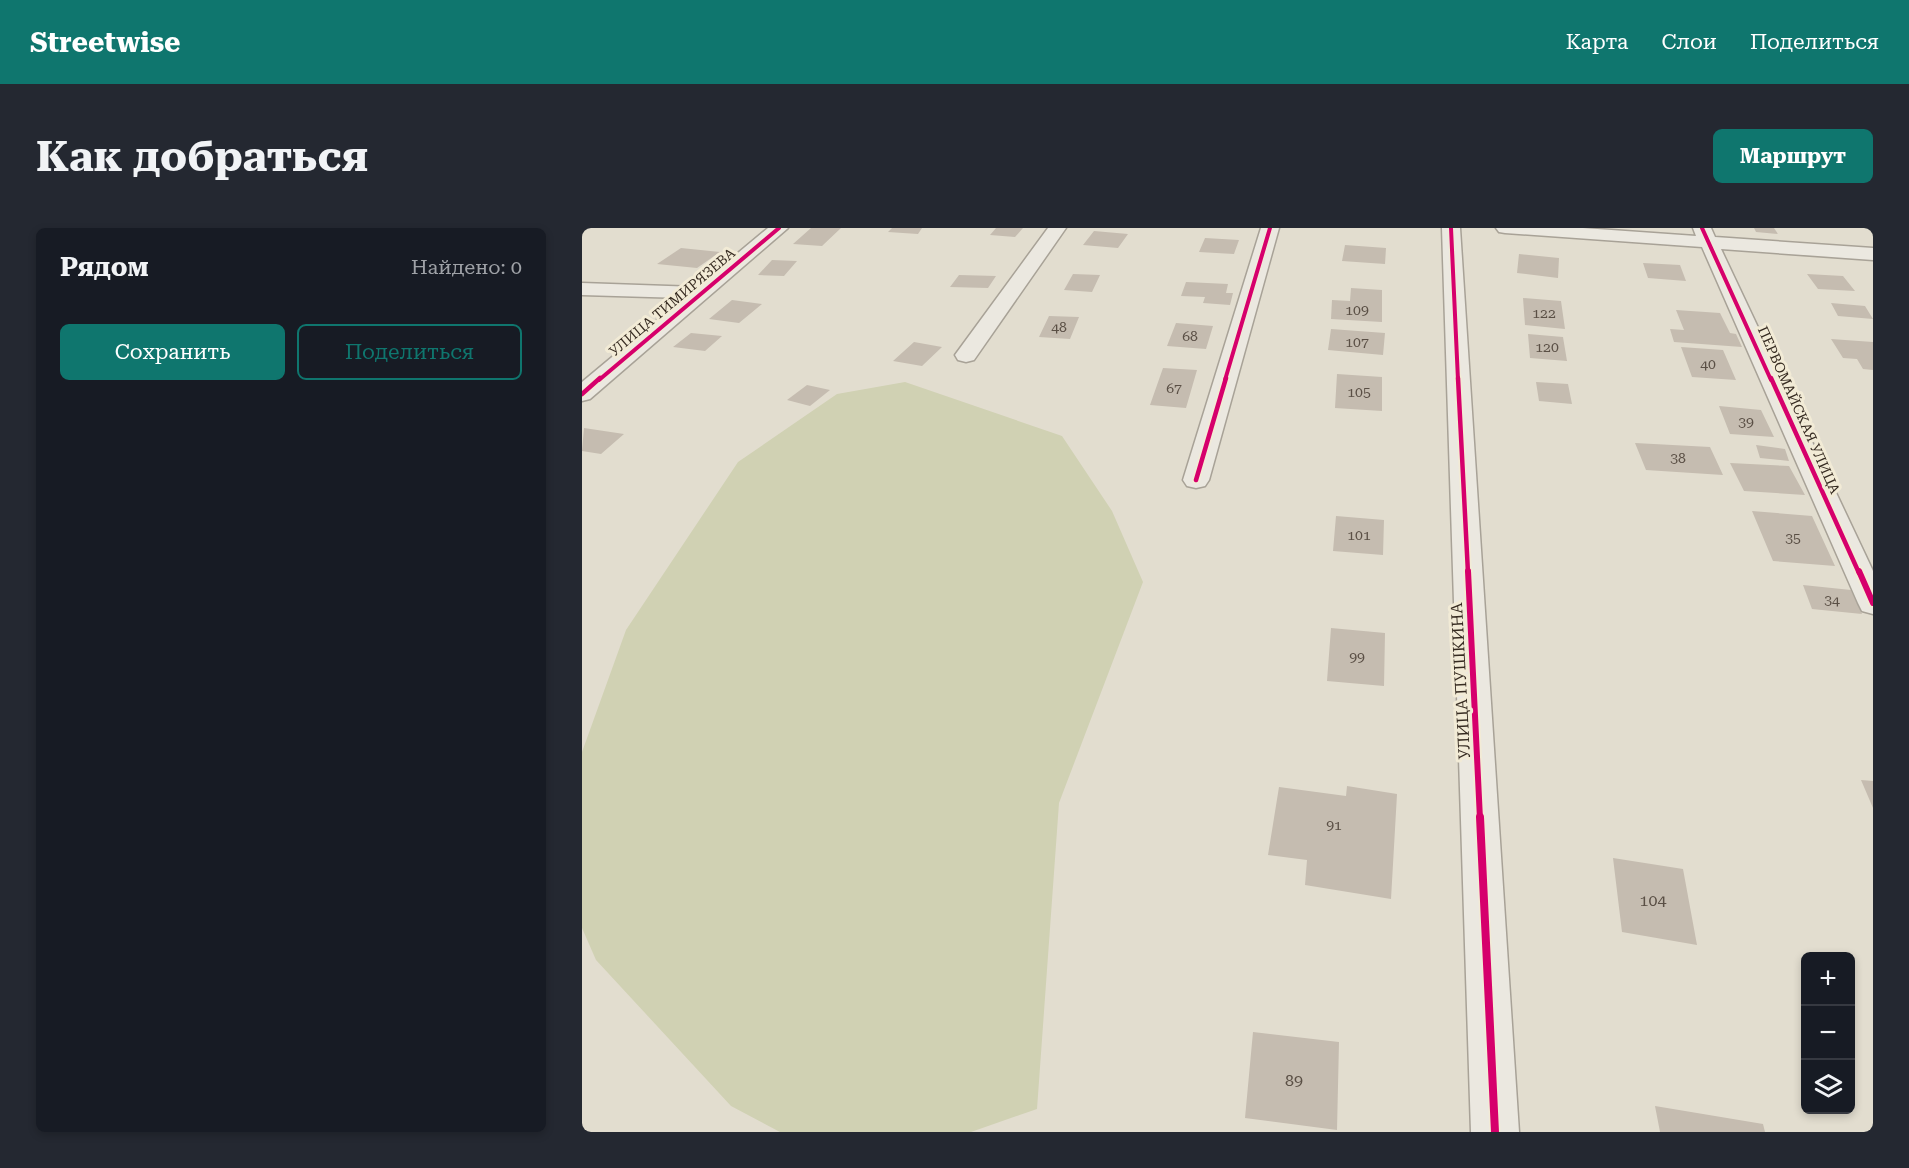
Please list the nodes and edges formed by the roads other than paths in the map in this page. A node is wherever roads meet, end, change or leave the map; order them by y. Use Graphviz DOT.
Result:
graph roads {
  1 [pos="779,228"];
  2 [pos="1056,228"];
  3 [pos="1270,228"];
  4 [pos="1451,228"];
  5 [pos="1505,228"];
  6 [pos="1705,234"];
  7 [pos="1873,254"];
  8 [pos="582,289"];
  9 [pos="700,293"];
  10 [pos="966,355"];
  11 [pos="582,394"];
  12 [pos="1196,480"];
  13 [pos="1873,603"];
  14 [pos="1495,1132"];
  1 -- 9 [label="street, УЛИЦА ТИМИРЯЗЕВА"];
  2 -- 10 [label="street"];
  3 -- 12 [label="street"];
  4 -- 14 [label="street, УЛИЦА ПУШКИНА"];
  5 -- 6 [label="street"];
  6 -- 7 [label="street"];
  6 -- 13 [label="street, ПЕРВОМАЙСКАЯ УЛИЦА"];
  8 -- 9 [label="street"];
  9 -- 11 [label="street, УЛИЦА ТИМИРЯЗЕВА"];
}
